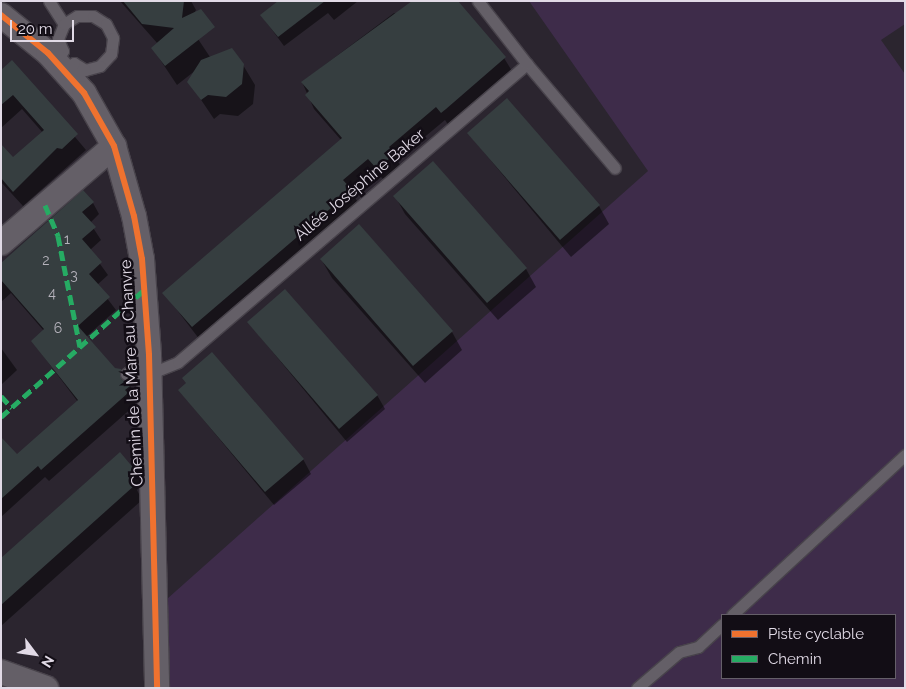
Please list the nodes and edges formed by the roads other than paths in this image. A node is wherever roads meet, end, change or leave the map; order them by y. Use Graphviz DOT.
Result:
graph roads {
  1 [pos="49,1"];
  2 [pos="478,1"];
  3 [pos="3,19"];
  4 [pos="64,24"];
  5 [pos="527,64"];
  6 [pos="61,65"];
  7 [pos="114,146"];
  8 [pos="615,168"];
  9 [pos="6,230"];
  10 [pos="141,367"];
  11 [pos="905,455"];
  12 [pos="733,614"];
  13 [pos="721,626"];
  14 [pos="1,672"];
  15 [pos="46,688"];
  16 [pos="157,688"];
  17 [pos="637,688"];
  1 -- 4 [label="lane"];
  2 -- 5 [label="lane"];
  3 -- 6 [label="street, Chemin de la Mare au Chanvre"];
  4 -- 6 [label="lane"];
  4 -- 6 [label="lane"];
  5 -- 8 [label="lane"];
  5 -- 10 [label="lane, Allée Joséphine Baker"];
  6 -- 7 [label="street, Chemin de la Mare au Chanvre"];
  7 -- 9 [label="street"];
  7 -- 10 [label="street, Chemin de la Mare au Chanvre"];
  10 -- 16 [label="street, Chemin de la Mare au Chanvre"];
  11 -- 12 [label="lane"];
  13 -- 17 [label="lane"];
  14 -- 15 [label="street"];
}
